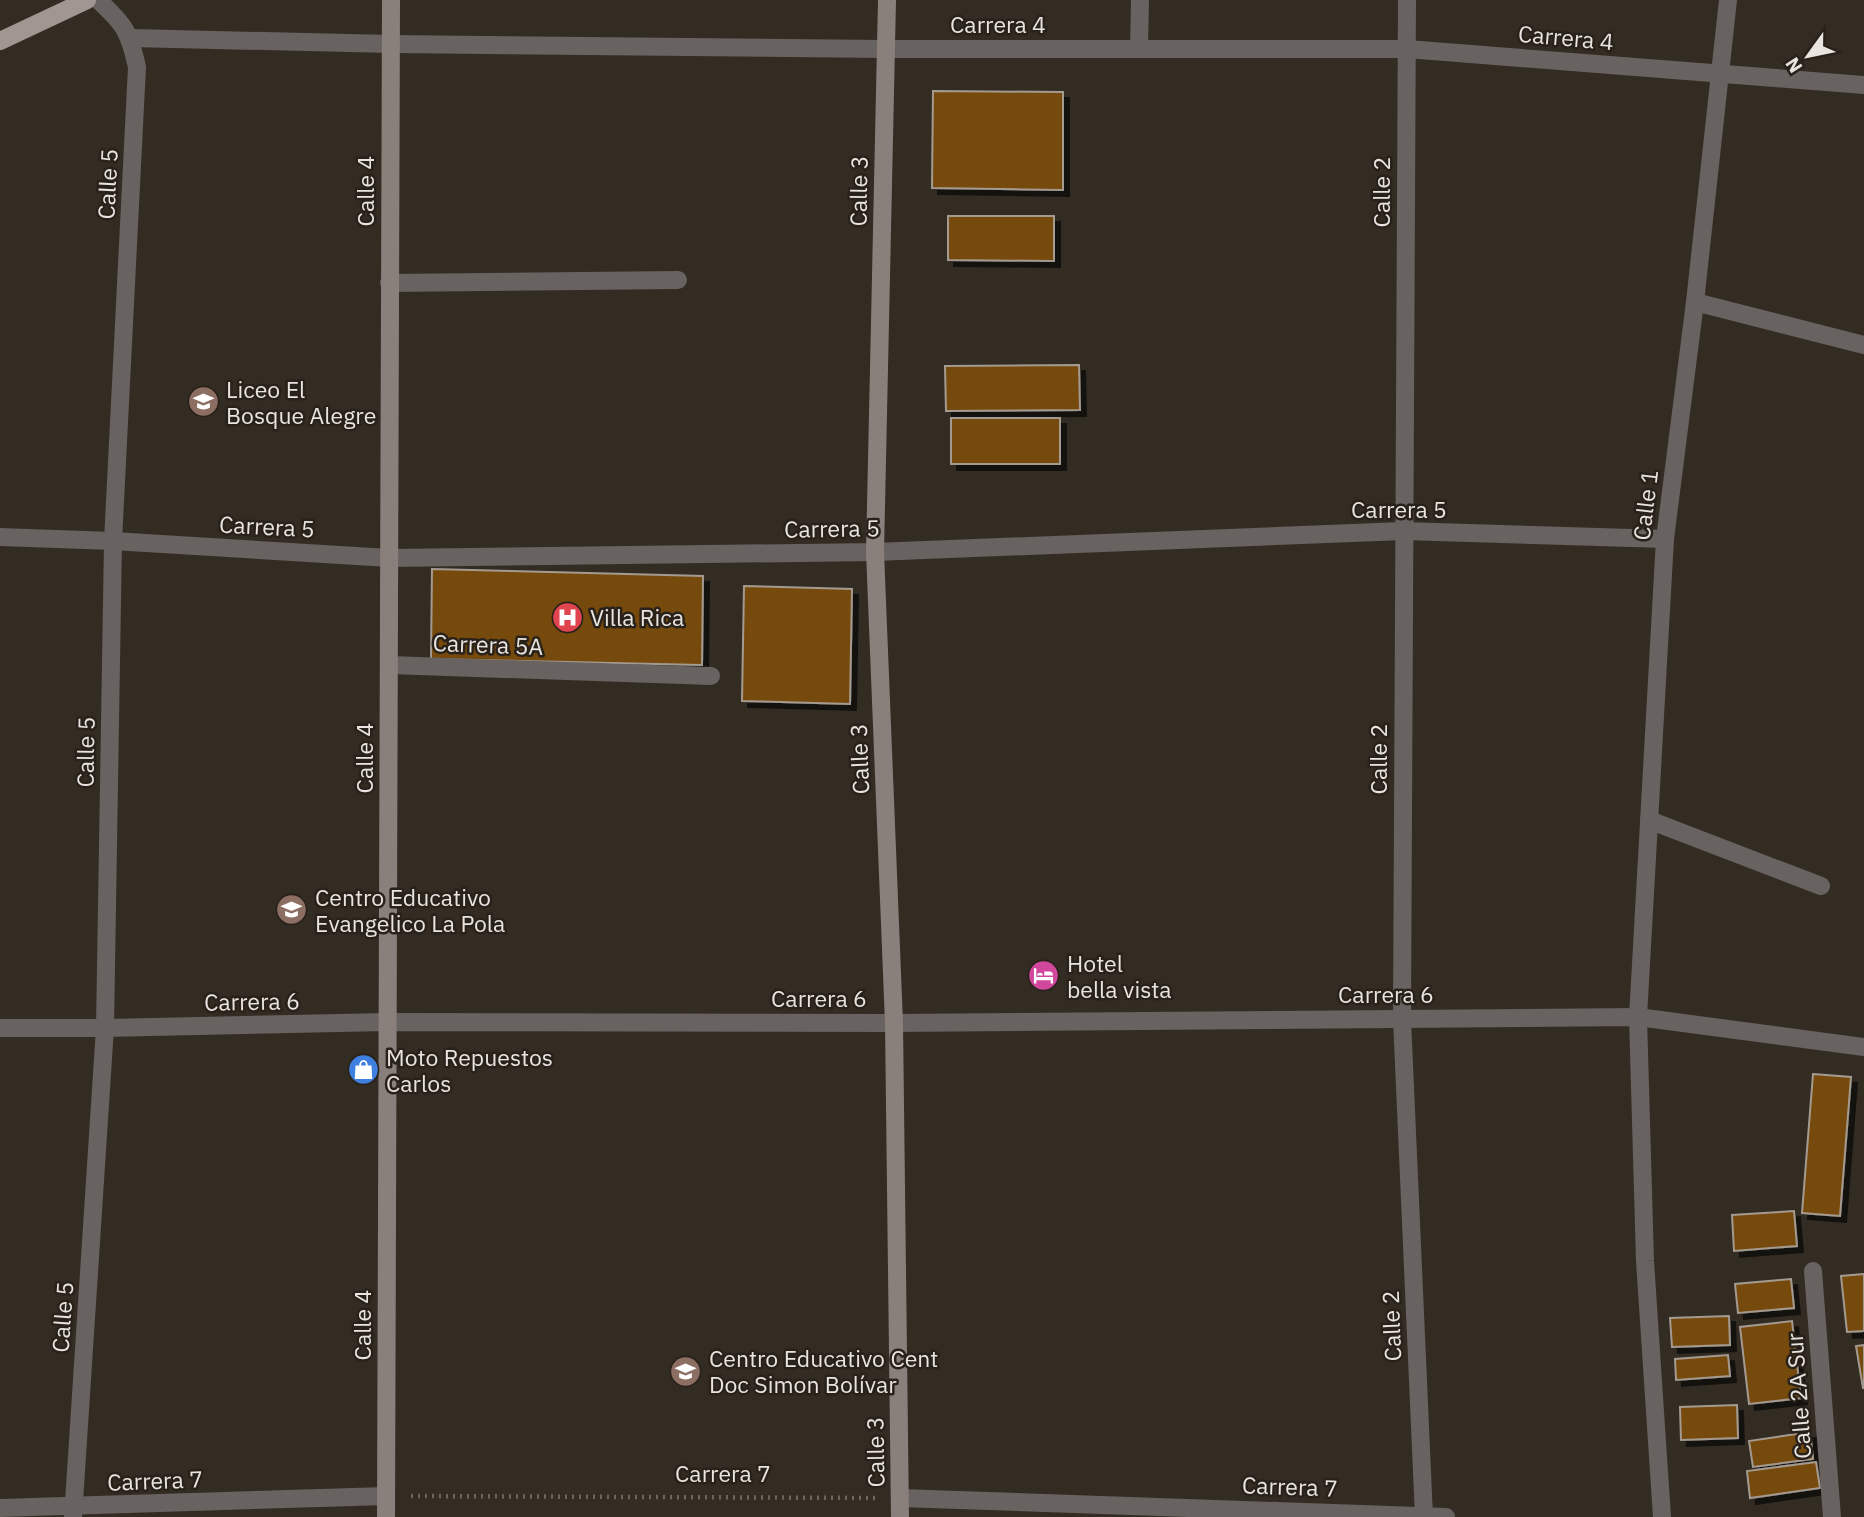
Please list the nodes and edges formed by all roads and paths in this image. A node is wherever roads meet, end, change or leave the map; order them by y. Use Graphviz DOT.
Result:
graph roads {
  1 [pos="87,0"];
  2 [pos="98,0"];
  3 [pos="391,0"];
  4 [pos="887,0"];
  5 [pos="1140,0"];
  6 [pos="1407,0"];
  7 [pos="1728,0"];
  8 [pos="131,38"];
  9 [pos="0,41"];
  10 [pos="391,44"];
  11 [pos="1139,48"];
  12 [pos="886,49"];
  13 [pos="1407,49"];
  14 [pos="1719,74"];
  15 [pos="1864,85"];
  16 [pos="678,280"];
  17 [pos="389,283"];
  18 [pos="1695,302"];
  19 [pos="1864,345"];
  20 [pos="1403,531"];
  21 [pos="0,537"];
  22 [pos="1665,540"];
  23 [pos="113,541"];
  24 [pos="875,552"];
  25 [pos="389,558"];
  26 [pos="389,665"];
  27 [pos="711,676"];
  28 [pos="1649,820"];
  29 [pos="1821,886"];
  30 [pos="1638,1017"];
  31 [pos="1402,1018"];
  32 [pos="387,1022"];
  33 [pos="894,1023"];
  34 [pos="0,1028"];
  35 [pos="105,1028"];
  36 [pos="1864,1047"];
  37 [pos="1813,1271"];
  38 [pos="386,1496"];
  39 [pos="900,1498"];
  40 [pos="0,1508"];
  41 [pos="73,1512"];
  42 [pos="1424,1516"];
  43 [pos="386,1517"];
  44 [pos="900,1517"];
  45 [pos="1446,1517"];
  46 [pos="1662,1517"];
  47 [pos="1832,1517"];
  1 -- 9 [label="main road"];
  2 -- 8 [label="street, Calle 5"];
  3 -- 10 [label="street, Calle 4"];
  4 -- 12 [label="street, Calle 3"];
  5 -- 11 [label="street"];
  6 -- 13 [label="street, Calle 2"];
  7 -- 14 [label="street, Calle 1"];
  8 -- 10 [label="street, Carrera 4"];
  8 -- 23 [label="street, Calle 5"];
  10 -- 12 [label="street, Carrera 4"];
  10 -- 17 [label="street, Calle 4"];
  11 -- 12 [label="street, Carrera 4"];
  11 -- 13 [label="street, Carrera 4"];
  12 -- 24 [label="street, Calle 3"];
  13 -- 14 [label="street, Carrera 4"];
  13 -- 20 [label="street, Calle 2"];
  14 -- 15 [label="street, Carrera 4"];
  14 -- 18 [label="street, Calle 1"];
  16 -- 17 [label="street"];
  17 -- 25 [label="street, Calle 4"];
  18 -- 19 [label="street"];
  18 -- 22 [label="street, Calle 1"];
  20 -- 22 [label="street, Carrera 5"];
  20 -- 24 [label="street, Carrera 5"];
  20 -- 31 [label="street, Calle 2"];
  21 -- 23 [label="street, Carrera 5"];
  22 -- 28 [label="street, Calle 1"];
  23 -- 25 [label="street, Carrera 5"];
  23 -- 35 [label="street, Calle 5"];
  24 -- 25 [label="street, Carrera 5"];
  24 -- 33 [label="street, Calle 3"];
  25 -- 26 [label="street, Calle 4"];
  26 -- 27 [label="street, Carrera 5A"];
  26 -- 32 [label="street, Calle 4"];
  28 -- 29 [label="street"];
  28 -- 30 [label="street, Calle 1"];
  30 -- 31 [label="street, Carrera 6"];
  30 -- 36 [label="street, Carrera 6"];
  30 -- 46 [label="street"];
  31 -- 33 [label="street, Carrera 6"];
  31 -- 42 [label="street, Calle 2"];
  32 -- 33 [label="street, Carrera 6"];
  32 -- 35 [label="street, Carrera 6"];
  32 -- 38 [label="street, Calle 4"];
  33 -- 39 [label="street, Calle 3"];
  34 -- 35 [label="street, Carrera 6"];
  35 -- 41 [label="street, Calle 5"];
  37 -- 47 [label="street, Calle 2A Sur"];
  38 -- 39 [label="path, Carrera 7"];
  38 -- 41 [label="street, Carrera 7"];
  38 -- 43 [label="street, Calle 4"];
  39 -- 42 [label="street, Carrera 7"];
  39 -- 44 [label="street, Calle 3"];
  40 -- 41 [label="street, Carrera 7"];
  42 -- 45 [label="street, Carrera 7"];
}
